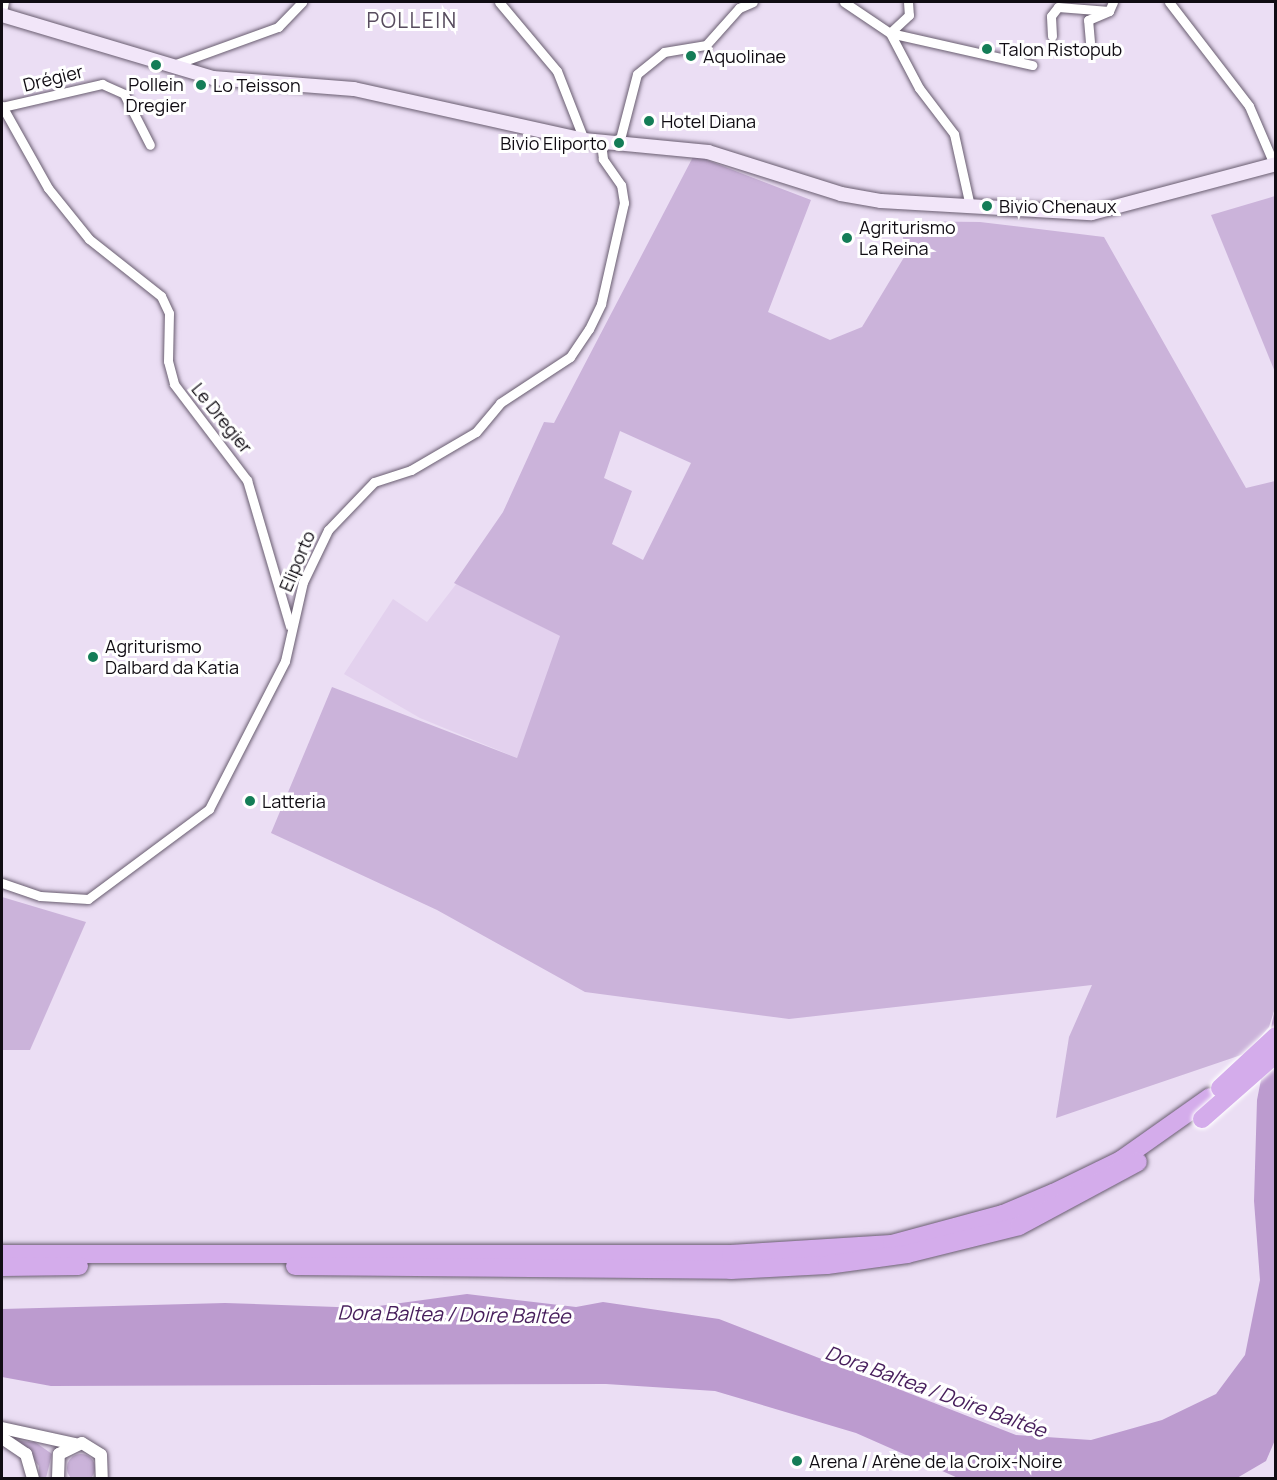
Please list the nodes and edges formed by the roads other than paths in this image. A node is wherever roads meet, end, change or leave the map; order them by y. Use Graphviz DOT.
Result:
graph roads {
  1 [pos="302,2"];
  2 [pos="499,2"];
  3 [pos="753,2"];
  4 [pos="844,2"];
  5 [pos="908,2"];
  6 [pos="1170,2"];
  7 [pos="1111,6"];
  8 [pos="2,12"];
  9 [pos="890,33"];
  10 [pos="1052,36"];
  11 [pos="1090,42"];
  12 [pos="1032,65"];
  13 [pos="165,67"];
  14 [pos="2,106"];
  15 [pos="585,140"];
  16 [pos="601,142"];
  17 [pos="619,143"];
  18 [pos="150,145"];
  19 [pos="1275,164"];
  20 [pos="970,206"];
  21 [pos="290,628"];
  22 [pos="2,883"];
  23 [pos="1275,1036"];
  24 [pos="1275,1054"];
  25 [pos="2,1254"];
  26 [pos="24,1260"];
  27 [pos="2,1267"];
  28 [pos="2,1430"];
  29 [pos="2,1438"];
  30 [pos="75,1444"];
  31 [pos="55,1471"];
  32 [pos="105,1475"];
  33 [pos="33,1479"];
  1 -- 13 [label="street"];
  2 -- 15 [label="street"];
  3 -- 17 [label="street"];
  4 -- 9 [label="street"];
  5 -- 9 [label="street"];
  6 -- 19 [label="street"];
  7 -- 10 [label="street"];
  7 -- 11 [label="street"];
  8 -- 13 [label="main road"];
  9 -- 12 [label="street"];
  9 -- 20 [label="street"];
  13 -- 15 [label="main road"];
  14 -- 18 [label="street, Drégier"];
  14 -- 21 [label="street, Le Dregier"];
  15 -- 16 [label="main road"];
  16 -- 17 [label="main road"];
  16 -- 21 [label="street, Eliporto"];
  17 -- 20 [label="main road"];
  19 -- 20 [label="main road"];
  21 -- 22 [label="street, Eliporto"];
  23 -- 26 [label="highway, bridge"];
  24 -- 26 [label="highway, bridge"];
  25 -- 26 [label="highway"];
  26 -- 27 [label="highway"];
  28 -- 30 [label="street"];
  28 -- 31 [label="street"];
  29 -- 33 [label="street"];
  30 -- 31 [label="street"];
  30 -- 32 [label="street"];
}
